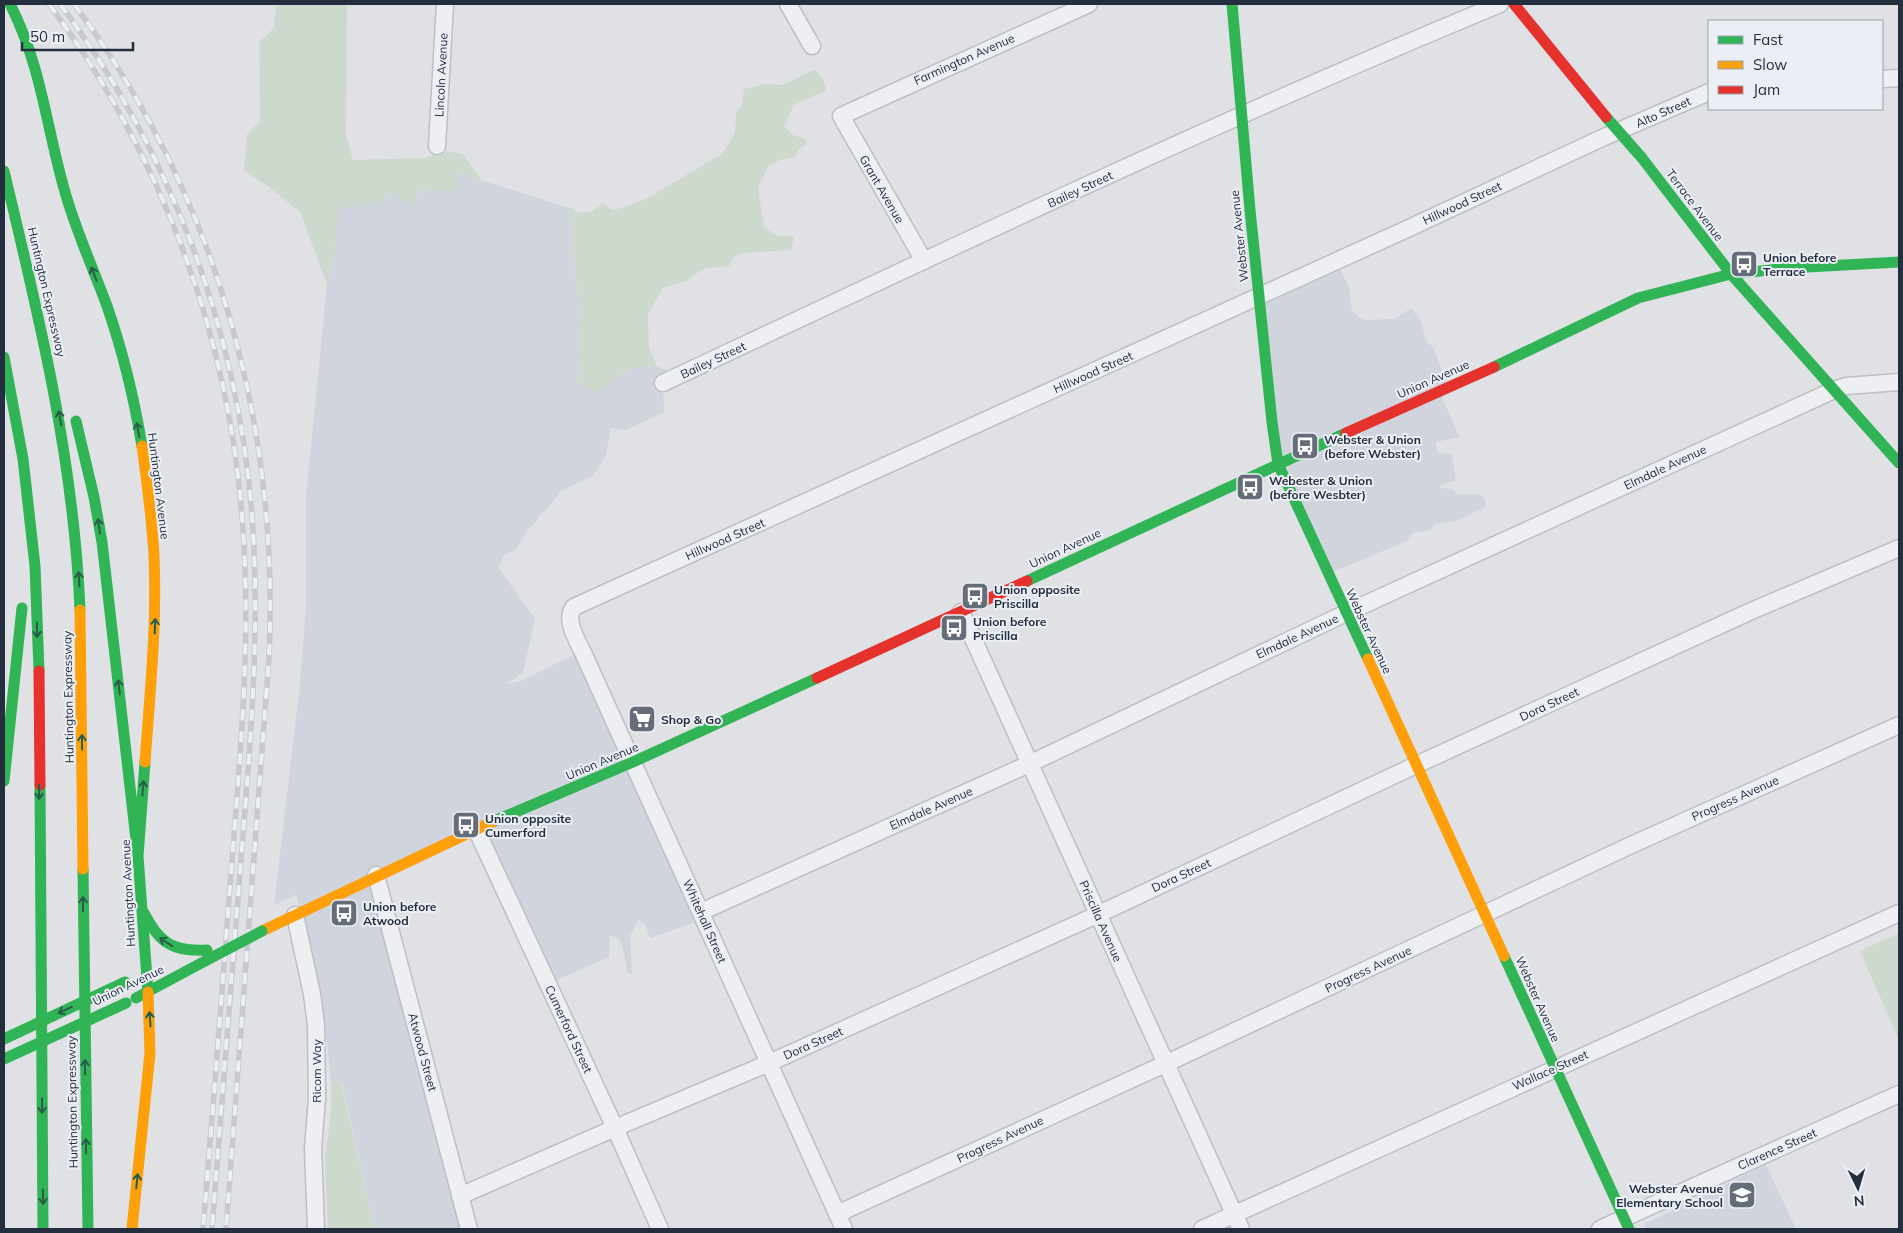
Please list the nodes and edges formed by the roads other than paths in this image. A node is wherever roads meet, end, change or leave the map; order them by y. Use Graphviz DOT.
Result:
graph roads {
  1 [pos="10,4"];
  2 [pos="445,4"];
  3 [pos="788,4"];
  4 [pos="1089,4"];
  5 [pos="1232,4"];
  6 [pos="1500,4"];
  7 [pos="1514,4"];
  8 [pos="812,46"];
  9 [pos="1899,78"];
  10 [pos="1883,79"];
  11 [pos="1708,92"];
  12 [pos="1242,115"];
  13 [pos="841,116"];
  14 [pos="1618,132"];
  15 [pos="437,146"];
  16 [pos="4,170"];
  17 [pos="924,261"];
  18 [pos="1899,262"];
  19 [pos="1731,274"];
  20 [pos="1259,296"];
  21 [pos="58,352"];
  22 [pos="4,357"];
  23 [pos="1899,382"];
  24 [pos="663,384"];
  25 [pos="1834,390"];
  26 [pos="73,409"];
  27 [pos="23,459"];
  28 [pos="1899,463"];
  29 [pos="1278,464"];
  30 [pos="1899,548"];
  31 [pos="24,571"];
  32 [pos="23,598"];
  33 [pos="570,611"];
  34 [pos="960,612"];
  35 [pos="1346,613"];
  36 [pos="1899,725"];
  37 [pos="633,762"];
  38 [pos="1029,764"];
  39 [pos="1416,765"];
  40 [pos="4,780"];
  41 [pos="476,829"];
  42 [pos="138,858"];
  43 [pos="376,875"];
  44 [pos="142,907"];
  45 [pos="701,912"];
  46 [pos="1899,913"];
  47 [pos="1099,914"];
  48 [pos="1485,914"];
  49 [pos="295,915"];
  50 [pos="207,955"];
  51 [pos="183,960"];
  52 [pos="159,969"];
  53 [pos="147,974"];
  54 [pos="148,992"];
  55 [pos="4,1039"];
  56 [pos="4,1059"];
  57 [pos="769,1063"];
  58 [pos="1165,1064"];
  59 [pos="1554,1068"];
  60 [pos="1899,1094"];
  61 [pos="615,1128"];
  62 [pos="460,1196"];
  63 [pos="837,1214"];
  64 [pos="1237,1222"];
  65 [pos="1626,1224"];
  66 [pos="43,1229"];
  67 [pos="88,1229"];
  68 [pos="132,1229"];
  69 [pos="316,1229"];
  70 [pos="469,1229"];
  71 [pos="660,1229"];
  72 [pos="844,1229"];
  73 [pos="1202,1229"];
  74 [pos="1600,1229"];
  42 -- 1 [label="main road, Huntington Avenue, one-way"];
  2 -- 15 [label="street, Lincoln Avenue"];
  3 -- 8 [label="street"];
  4 -- 13 [label="street, Farmington Avenue"];
  5 -- 12 [label="main road, Webster Avenue"];
  6 -- 12 [label="street, Bailey Street"];
  7 -- 14 [label="main road, Terrace Avenue"];
  9 -- 10 [label="street"];
  11 -- 14 [label="street, Alto Street"];
  12 -- 17 [label="street, Bailey Street"];
  12 -- 20 [label="main road, Webster Avenue"];
  13 -- 17 [label="street, Grant Avenue"];
  14 -- 19 [label="main road, Terrace Avenue"];
  14 -- 20 [label="street, Hillwood Street"];
  16 -- 21 [label="main road"];
  67 -- 16 [label="main road, Huntington Expressway, one-way"];
  17 -- 24 [label="street, Bailey Street"];
  18 -- 19 [label="main road, Union Avenue"];
  19 -- 25 [label="main road, Terrace Avenue"];
  19 -- 29 [label="main road, Union Avenue"];
  20 -- 29 [label="main road, Webster Avenue"];
  20 -- 33 [label="street, Hillwood Street"];
  22 -- 27 [label="main road"];
  23 -- 25 [label="street, Elmdale Avenue"];
  25 -- 28 [label="main road, Terrace Avenue"];
  25 -- 35 [label="street, Elmdale Avenue"];
  42 -- 26 [label="main road, one-way"];
  27 -- 31 [label="main road"];
  27 -- 66 [label="main road, one-way"];
  29 -- 34 [label="main road, Union Avenue"];
  29 -- 35 [label="main road, Webster Avenue"];
  30 -- 39 [label="street, Dora Street"];
  32 -- 40 [label="main road"];
  33 -- 37 [label="street, Whitehall Street"];
  34 -- 37 [label="main road, Union Avenue"];
  34 -- 38 [label="street, Priscilla Avenue"];
  35 -- 38 [label="street, Elmdale Avenue"];
  35 -- 39 [label="main road, Webster Avenue"];
  36 -- 48 [label="street, Progress Avenue"];
  37 -- 41 [label="main road, Union Avenue"];
  37 -- 45 [label="street, Whitehall Street"];
  38 -- 45 [label="street, Elmdale Avenue"];
  38 -- 47 [label="street, Priscilla Avenue"];
  39 -- 47 [label="street, Dora Street"];
  39 -- 48 [label="main road, Webster Avenue"];
  41 -- 43 [label="main road, Union Avenue"];
  41 -- 61 [label="street, Cumerford Street"];
  42 -- 44 [label="main road, Huntington Avenue"];
  43 -- 49 [label="main road, Union Avenue"];
  43 -- 62 [label="street, Atwood Street"];
  50 -- 44 [label="main road, one-way"];
  44 -- 53 [label="main road, Huntington Avenue"];
  45 -- 57 [label="street, Whitehall Street"];
  46 -- 59 [label="street, Wallace Street"];
  47 -- 57 [label="street, Dora Street"];
  47 -- 58 [label="street, Priscilla Avenue"];
  48 -- 58 [label="street, Progress Avenue"];
  48 -- 59 [label="main road, Webster Avenue"];
  49 -- 50 [label="main road, Union Avenue, bridge"];
  49 -- 69 [label="street, Ricom Way"];
  50 -- 51 [label="main road, Union Avenue"];
  50 -- 54 [label="main road, Union Avenue"];
  52 -- 53 [label="main road, Union Avenue"];
  53 -- 54 [label="main road, Huntington Avenue"];
  53 -- 55 [label="main road, Union Avenue, one-way, bridge"];
  54 -- 56 [label="main road, Union Avenue, bridge"];
  68 -- 54 [label="main road, Huntington Avenue, one-way"];
  57 -- 61 [label="street, Dora Street"];
  57 -- 63 [label="street, Whitehall Street"];
  58 -- 63 [label="street, Progress Avenue"];
  58 -- 64 [label="street, Priscilla Avenue"];
  59 -- 64 [label="street, Wallace Street"];
  59 -- 65 [label="main road, Webster Avenue"];
  60 -- 65 [label="street, Clarence Street"];
  61 -- 62 [label="street, Dora Street"];
  61 -- 71 [label="street, Cumerford Street"];
  62 -- 70 [label="street, Atwood Street"];
  63 -- 72 [label="street, Whitehall Street"];
  64 -- 73 [label="street, Wallace Street"];
  65 -- 74 [label="street, Clarence Street"];
}
